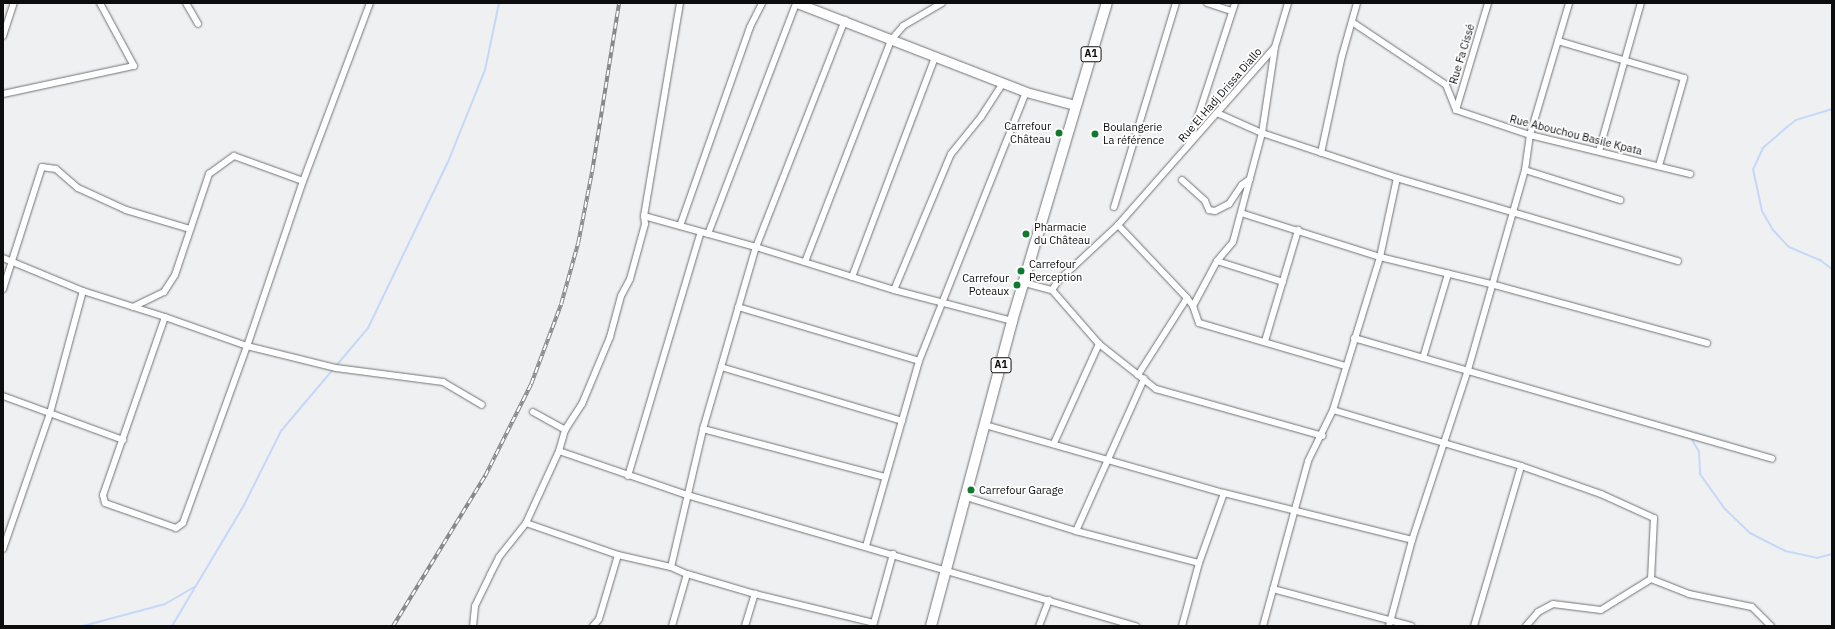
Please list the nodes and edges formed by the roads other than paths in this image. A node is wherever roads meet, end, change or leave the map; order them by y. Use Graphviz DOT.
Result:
graph roads {
  1 [pos="14,3"];
  2 [pos="100,3"];
  3 [pos="186,3"];
  4 [pos="370,3"];
  5 [pos="680,3"];
  6 [pos="762,3"];
  7 [pos="796,3"];
  8 [pos="942,3"];
  9 [pos="1107,3"];
  10 [pos="1176,3"];
  11 [pos="1207,3"];
  12 [pos="1235,3"];
  13 [pos="1288,3"];
  14 [pos="1358,3"];
  15 [pos="1488,3"];
  16 [pos="1569,3"];
  17 [pos="1641,3"];
  18 [pos="1232,11"];
  19 [pos="845,20"];
  20 [pos="1352,22"];
  21 [pos="198,24"];
  22 [pos="3,36"];
  23 [pos="891,40"];
  24 [pos="1558,41"];
  25 [pos="1275,47"];
  26 [pos="936,56"];
  27 [pos="1624,59"];
  28 [pos="1003,83"];
  29 [pos="1026,92"];
  30 [pos="3,94"];
  31 [pos="1075,105"];
  32 [pos="1456,110"];
  33 [pos="1217,113"];
  34 [pos="1262,133"];
  35 [pos="1530,135"];
  36 [pos="1188,146"];
  37 [pos="1599,151"];
  38 [pos="1321,153"];
  39 [pos="1659,166"];
  40 [pos="1525,170"];
  41 [pos="1690,174"];
  42 [pos="1397,178"];
  43 [pos="1250,179"];
  44 [pos="1182,180"];
  45 [pos="303,181"];
  46 [pos="1620,200"];
  47 [pos="1114,207"];
  48 [pos="1240,213"];
  49 [pos="1512,214"];
  50 [pos="644,216"];
  51 [pos="1118,225"];
  52 [pos="680,226"];
  53 [pos="190,230"];
  54 [pos="1298,230"];
  55 [pos="700,234"];
  56 [pos="708,234"];
  57 [pos="756,247"];
  58 [pos="1380,257"];
  59 [pos="3,258"];
  60 [pos="1217,261"];
  61 [pos="11,262"];
  62 [pos="805,262"];
  63 [pos="1678,262"];
  64 [pos="1448,274"];
  65 [pos="852,277"];
  66 [pos="1283,282"];
  67 [pos="1025,283"];
  68 [pos="1491,284"];
  69 [pos="3,289"];
  70 [pos="894,290"];
  71 [pos="1052,290"];
  72 [pos="83,291"];
  73 [pos="1187,298"];
  74 [pos="941,304"];
  75 [pos="1193,306"];
  76 [pos="133,307"];
  77 [pos="738,307"];
  78 [pos="165,317"];
  79 [pos="1012,321"];
  80 [pos="1354,338"];
  81 [pos="1266,341"];
  82 [pos="1100,344"];
  83 [pos="1707,344"];
  84 [pos="247,346"];
  85 [pos="1423,358"];
  86 [pos="919,361"];
  87 [pos="1346,366"];
  88 [pos="722,367"];
  89 [pos="1468,370"];
  90 [pos="1141,377"];
  91 [pos="3,396"];
  92 [pos="482,405"];
  93 [pos="1333,410"];
  94 [pos="533,412"];
  95 [pos="50,413"];
  96 [pos="902,421"];
  97 [pos="986,425"];
  98 [pos="703,429"];
  99 [pos="565,430"];
  100 [pos="1323,436"];
  101 [pos="123,440"];
  102 [pos="1054,442"];
  103 [pos="1445,442"];
  104 [pos="559,451"];
  105 [pos="1107,459"];
  106 [pos="1772,459"];
  107 [pos="1521,466"];
  108 [pos="628,476"];
  109 [pos="885,477"];
  110 [pos="1224,492"];
  111 [pos="687,495"];
  112 [pos="966,497"];
  113 [pos="1294,511"];
  114 [pos="526,523"];
  115 [pos="1076,531"];
  116 [pos="1412,540"];
  117 [pos="866,546"];
  118 [pos="3,549"];
  119 [pos="893,554"];
  120 [pos="618,555"];
  121 [pos="1199,563"];
  122 [pos="670,567"];
  123 [pos="945,569"];
  124 [pos="688,574"];
  125 [pos="1652,579"];
  126 [pos="1273,590"];
  127 [pos="755,594"];
  128 [pos="1049,600"];
  129 [pos="1389,624"];
  130 [pos="874,625"];
  131 [pos="472,626"];
  132 [pos="593,626"];
  133 [pos="672,626"];
  134 [pos="745,626"];
  135 [pos="931,626"];
  136 [pos="1039,626"];
  137 [pos="1136,626"];
  138 [pos="1182,626"];
  139 [pos="1263,626"];
  140 [pos="1411,626"];
  141 [pos="1474,626"];
  142 [pos="1526,626"];
  143 [pos="1771,626"];
  1 -- 22 [label="street"];
  2 -- 30 [label="street"];
  3 -- 21 [label="street"];
  4 -- 45 [label="street"];
  5 -- 50 [label="street"];
  6 -- 52 [label="street"];
  7 -- 19 [label="street"];
  7 -- 56 [label="street"];
  8 -- 23 [label="street"];
  9 -- 31 [label="main road, A1"];
  10 -- 47 [label="street"];
  11 -- 18 [label="street"];
  12 -- 18 [label="street"];
  13 -- 25 [label="street, Rue El Hadj Drissa Diallo"];
  14 -- 20 [label="street"];
  15 -- 32 [label="street, Rue Fa Cissé"];
  16 -- 24 [label="street"];
  17 -- 27 [label="street"];
  18 -- 36 [label="street"];
  19 -- 23 [label="street"];
  19 -- 57 [label="street"];
  20 -- 32 [label="street"];
  20 -- 38 [label="street"];
  23 -- 26 [label="street"];
  23 -- 62 [label="street"];
  24 -- 27 [label="street"];
  24 -- 35 [label="street"];
  25 -- 33 [label="street, Rue El Hadj Drissa Diallo"];
  25 -- 34 [label="street"];
  26 -- 28 [label="street"];
  26 -- 65 [label="street"];
  27 -- 37 [label="street"];
  27 -- 39 [label="street"];
  28 -- 29 [label="street"];
  28 -- 70 [label="street"];
  29 -- 31 [label="street"];
  29 -- 74 [label="street"];
  31 -- 67 [label="main road, A1"];
  32 -- 35 [label="street, Rue Abouchou Basile Kpata"];
  33 -- 34 [label="street"];
  33 -- 36 [label="street, Rue El Hadj Drissa Diallo"];
  34 -- 38 [label="street"];
  34 -- 43 [label="street"];
  35 -- 37 [label="street, Rue Abouchou Basile Kpata"];
  35 -- 40 [label="street"];
  36 -- 51 [label="street, Rue El Hadj Drissa Diallo"];
  37 -- 39 [label="street, Rue Abouchou Basile Kpata"];
  38 -- 42 [label="street"];
  39 -- 41 [label="street, Rue Abouchou Basile Kpata"];
  40 -- 46 [label="street"];
  40 -- 49 [label="street"];
  42 -- 49 [label="street"];
  42 -- 58 [label="street"];
  43 -- 44 [label="street"];
  43 -- 48 [label="street"];
  45 -- 53 [label="street"];
  45 -- 84 [label="street"];
  48 -- 54 [label="street"];
  48 -- 60 [label="street"];
  49 -- 63 [label="street"];
  49 -- 68 [label="street"];
  50 -- 52 [label="street"];
  50 -- 99 [label="street"];
  51 -- 71 [label="street, Rue El Hadj Drissa Diallo"];
  51 -- 73 [label="street"];
  52 -- 55 [label="street"];
  53 -- 61 [label="street"];
  53 -- 76 [label="street"];
  54 -- 58 [label="street"];
  54 -- 66 [label="street"];
  55 -- 56 [label="street"];
  55 -- 108 [label="street"];
  56 -- 57 [label="street"];
  57 -- 62 [label="street"];
  57 -- 77 [label="street"];
  58 -- 64 [label="street"];
  58 -- 80 [label="street"];
  59 -- 61 [label="street"];
  60 -- 66 [label="street"];
  60 -- 75 [label="street"];
  61 -- 69 [label="street"];
  61 -- 72 [label="street"];
  62 -- 65 [label="street"];
  64 -- 68 [label="street"];
  64 -- 85 [label="street"];
  65 -- 70 [label="street"];
  66 -- 81 [label="street"];
  67 -- 71 [label="street"];
  67 -- 79 [label="main road, A1"];
  68 -- 83 [label="street"];
  68 -- 89 [label="street"];
  70 -- 74 [label="street"];
  71 -- 82 [label="street"];
  72 -- 76 [label="street"];
  72 -- 95 [label="street"];
  73 -- 75 [label="street"];
  73 -- 90 [label="street"];
  74 -- 79 [label="street"];
  74 -- 86 [label="street"];
  75 -- 81 [label="street"];
  76 -- 78 [label="street"];
  77 -- 86 [label="street"];
  77 -- 88 [label="street"];
  78 -- 84 [label="street"];
  78 -- 101 [label="street"];
  79 -- 97 [label="main road, A1"];
  80 -- 85 [label="street"];
  80 -- 87 [label="street"];
  81 -- 87 [label="street"];
  82 -- 90 [label="street"];
  82 -- 102 [label="street"];
  84 -- 92 [label="street"];
  84 -- 101 [label="street"];
  85 -- 89 [label="street"];
  86 -- 96 [label="street"];
  87 -- 93 [label="street"];
  88 -- 96 [label="street"];
  88 -- 98 [label="street"];
  89 -- 103 [label="street"];
  89 -- 106 [label="street"];
  90 -- 100 [label="street"];
  90 -- 105 [label="street"];
  91 -- 95 [label="street"];
  93 -- 100 [label="street"];
  93 -- 103 [label="street"];
  94 -- 99 [label="street"];
  95 -- 101 [label="street"];
  95 -- 118 [label="street"];
  96 -- 109 [label="street"];
  97 -- 102 [label="street"];
  97 -- 112 [label="main road, A1"];
  98 -- 109 [label="street"];
  98 -- 111 [label="street"];
  99 -- 104 [label="street"];
  100 -- 113 [label="street"];
  102 -- 105 [label="street"];
  103 -- 107 [label="street"];
  103 -- 116 [label="street"];
  104 -- 108 [label="street"];
  104 -- 114 [label="street"];
  105 -- 110 [label="street"];
  105 -- 115 [label="street"];
  107 -- 125 [label="street"];
  107 -- 141 [label="street"];
  108 -- 111 [label="street"];
  109 -- 117 [label="street"];
  110 -- 113 [label="street"];
  110 -- 121 [label="street"];
  111 -- 117 [label="street"];
  111 -- 122 [label="street"];
  112 -- 115 [label="street"];
  112 -- 123 [label="main road, A1"];
  113 -- 116 [label="street"];
  113 -- 126 [label="street"];
  114 -- 120 [label="street"];
  114 -- 131 [label="street"];
  115 -- 121 [label="street"];
  116 -- 129 [label="street"];
  117 -- 119 [label="street"];
  119 -- 123 [label="street"];
  119 -- 130 [label="street"];
  120 -- 122 [label="street"];
  120 -- 132 [label="street"];
  121 -- 138 [label="street"];
  122 -- 124 [label="street"];
  123 -- 128 [label="street"];
  123 -- 135 [label="main road, A1"];
  124 -- 127 [label="street"];
  124 -- 133 [label="street"];
  125 -- 142 [label="street"];
  125 -- 143 [label="street"];
  126 -- 129 [label="street"];
  126 -- 139 [label="street"];
  127 -- 130 [label="street"];
  127 -- 134 [label="street"];
  128 -- 136 [label="street"];
  128 -- 137 [label="street"];
  129 -- 140 [label="street"];
}
